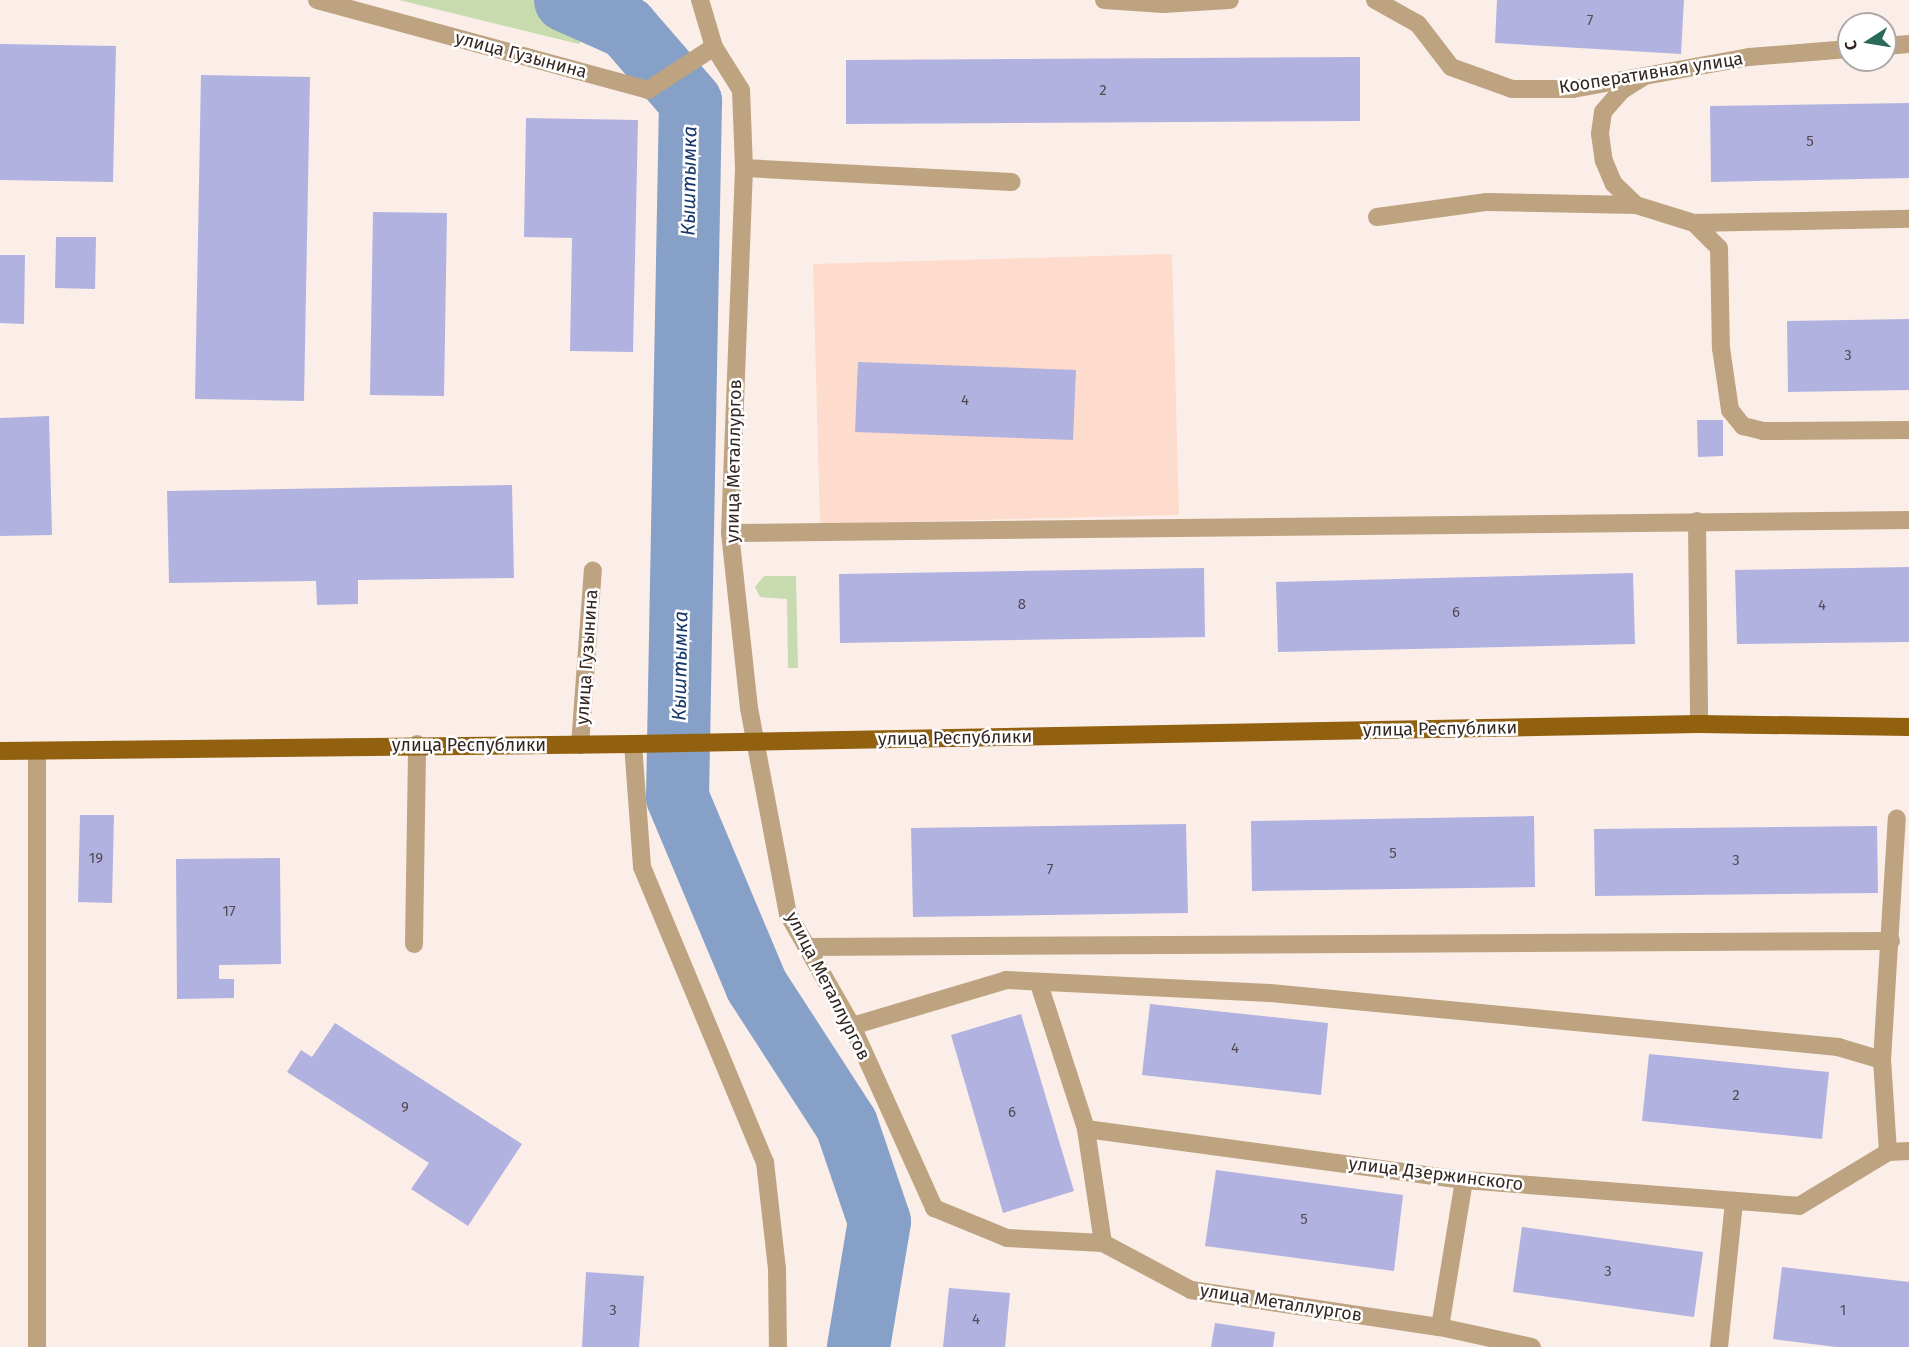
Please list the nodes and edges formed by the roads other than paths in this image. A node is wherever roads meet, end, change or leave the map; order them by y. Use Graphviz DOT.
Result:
graph roads {
  1 [pos="317,0"];
  2 [pos="700,0"];
  3 [pos="1104,0"];
  4 [pos="1230,0"];
  5 [pos="1376,0"];
  6 [pos="714,47"];
  7 [pos="1837,50"];
  8 [pos="1642,77"];
  9 [pos="744,168"];
  10 [pos="1012,182"];
  11 [pos="1636,205"];
  12 [pos="1377,217"];
  13 [pos="1909,219"];
  14 [pos="1694,224"];
  15 [pos="1909,430"];
  16 [pos="1909,520"];
  17 [pos="1696,521"];
  18 [pos="730,533"];
  19 [pos="593,570"];
  20 [pos="1699,724"];
  21 [pos="1909,727"];
  22 [pos="757,742"];
  23 [pos="417,744"];
  24 [pos="633,744"];
  25 [pos="580,745"];
  26 [pos="37,751"];
  27 [pos="0,752"];
  28 [pos="1897,818"];
  29 [pos="1891,941"];
  30 [pos="414,944"];
  31 [pos="806,947"];
  32 [pos="1039,984"];
  33 [pos="852,1026"];
  34 [pos="1882,1060"];
  35 [pos="1086,1129"];
  36 [pos="1909,1151"];
  37 [pos="1888,1152"];
  38 [pos="1464,1180"];
  39 [pos="1734,1201"];
  40 [pos="1103,1243"];
  41 [pos="1440,1327"];
  42 [pos="37,1347"];
  43 [pos="778,1347"];
  44 [pos="1532,1347"];
  45 [pos="1719,1347"];
  1 -- 6 [label="street, улица Гузынина"];
  2 -- 6 [label="street, улица Металлургов"];
  3 -- 4 [label="street"];
  5 -- 8 [label="street, Кооперативная улица"];
  6 -- 9 [label="street, улица Металлургов"];
  7 -- 8 [label="street, Кооперативная улица"];
  8 -- 11 [label="street"];
  9 -- 10 [label="street"];
  9 -- 18 [label="street, улица Металлургов"];
  11 -- 12 [label="street"];
  11 -- 14 [label="street"];
  13 -- 14 [label="street"];
  14 -- 15 [label="street"];
  16 -- 17 [label="street"];
  17 -- 18 [label="street"];
  17 -- 20 [label="street"];
  18 -- 22 [label="street, улица Металлургов"];
  19 -- 25 [label="street, улица Гузынина"];
  20 -- 21 [label="main road, улица Республики"];
  20 -- 22 [label="main road, улица Республики"];
  22 -- 24 [label="main road, улица Республики"];
  22 -- 31 [label="street, улица Металлургов"];
  23 -- 25 [label="main road, улица Республики"];
  23 -- 26 [label="main road, улица Республики"];
  23 -- 30 [label="street"];
  24 -- 25 [label="main road, улица Республики"];
  24 -- 43 [label="street"];
  26 -- 27 [label="main road, улица Республики"];
  26 -- 42 [label="street"];
  28 -- 29 [label="street"];
  29 -- 31 [label="street"];
  29 -- 34 [label="street"];
  31 -- 33 [label="street, улица Металлургов"];
  32 -- 33 [label="street"];
  32 -- 34 [label="street"];
  32 -- 35 [label="street"];
  33 -- 40 [label="street, улица Металлургов"];
  34 -- 37 [label="street"];
  35 -- 38 [label="street, улица Дзержинского"];
  35 -- 40 [label="street"];
  36 -- 37 [label="street"];
  37 -- 39 [label="street, улица Дзержинского"];
  38 -- 39 [label="street, улица Дзержинского"];
  38 -- 41 [label="street"];
  39 -- 45 [label="street"];
  40 -- 41 [label="street, улица Металлургов"];
  41 -- 44 [label="street, улица Металлургов"];
}
